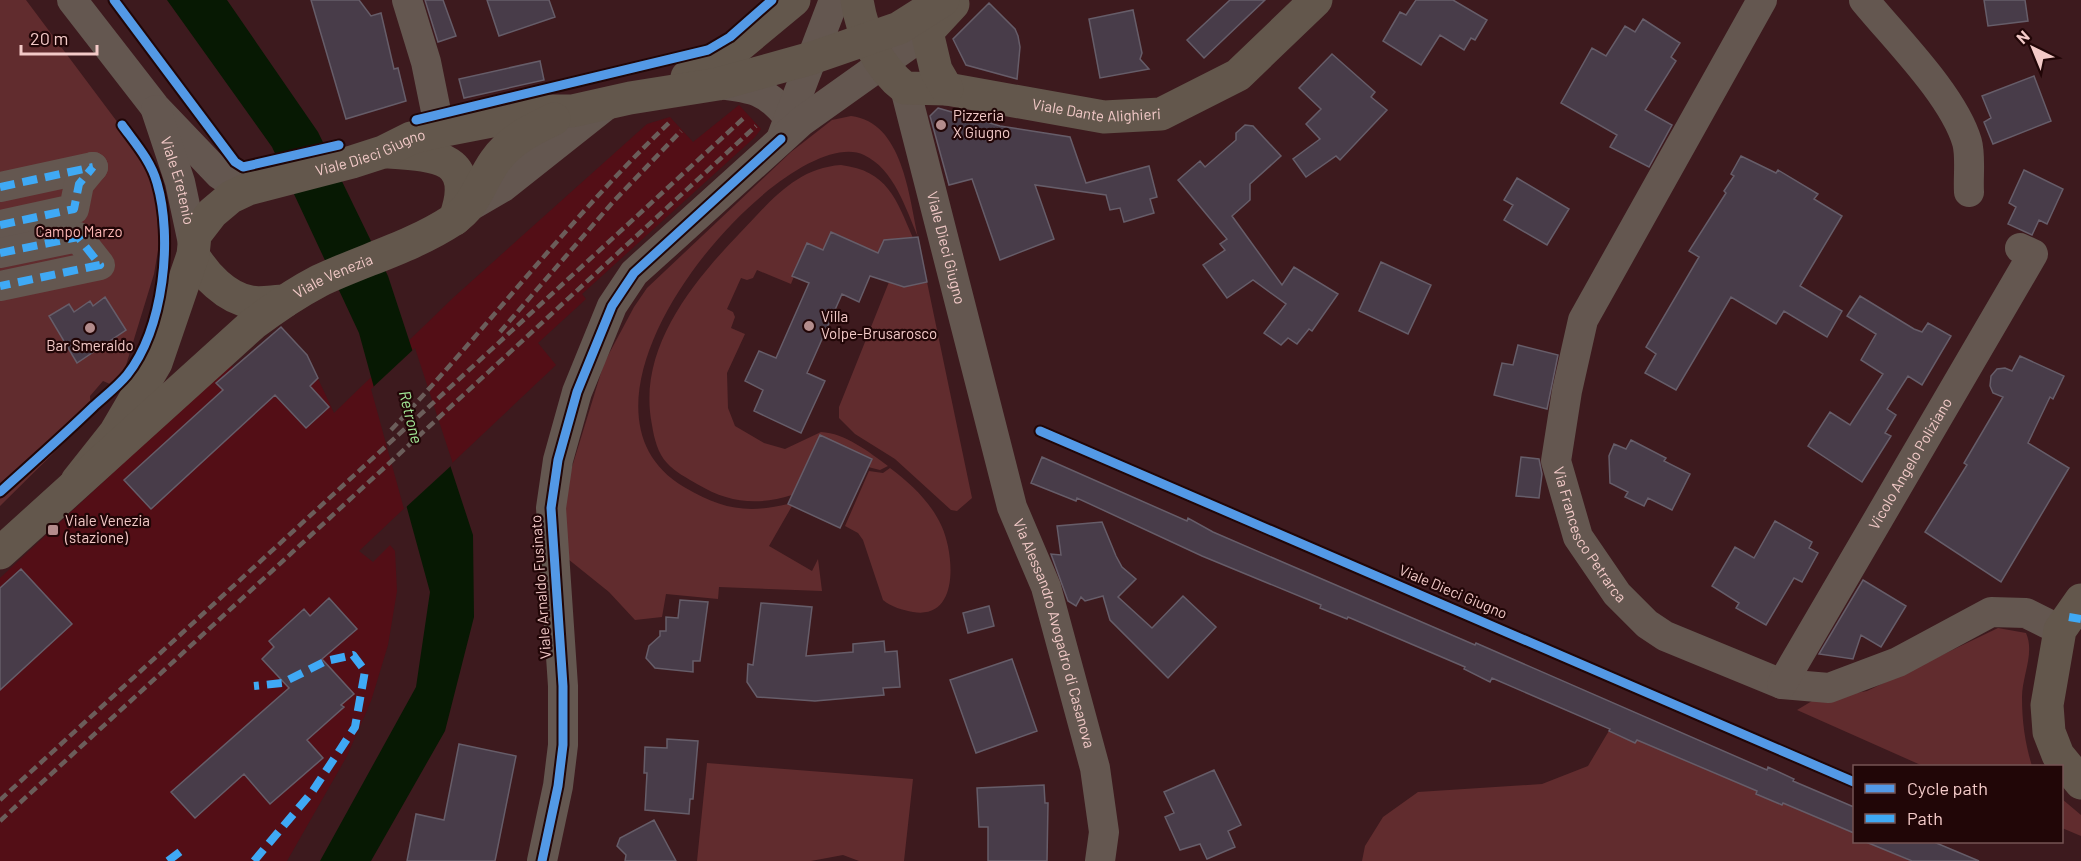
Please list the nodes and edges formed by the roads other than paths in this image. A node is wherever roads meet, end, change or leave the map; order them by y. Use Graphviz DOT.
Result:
graph roads {
  1 [pos="72,0"];
  2 [pos="407,0"];
  3 [pos="794,0"];
  4 [pos="834,0"];
  5 [pos="857,0"];
  6 [pos="943,0"];
  7 [pos="956,0"];
  8 [pos="1317,0"];
  9 [pos="1762,0"];
  10 [pos="1864,0"];
  11 [pos="927,32"];
  12 [pos="812,58"];
  13 [pos="885,64"];
  14 [pos="718,84"];
  15 [pos="948,89"];
  16 [pos="620,100"];
  17 [pos="155,107"];
  18 [pos="572,111"];
  19 [pos="785,128"];
  20 [pos="440,131"];
  21 [pos="383,152"];
  22 [pos="259,186"];
  23 [pos="0,187"];
  24 [pos="1969,192"];
  25 [pos="463,212"];
  26 [pos="0,225"];
  27 [pos="2020,248"];
  28 [pos="193,249"];
  29 [pos="0,253"];
  30 [pos="0,286"];
  31 [pos="285,301"];
  32 [pos="987,407"];
  33 [pos="77,481"];
  34 [pos="0,553"];
  35 [pos="2081,600"];
  36 [pos="2061,630"];
  37 [pos="1782,684"];
  38 [pos="2081,783"];
  39 [pos="542,861"];
  40 [pos="1100,861"];
  1 -- 17 [label="street, Viale Eretenio"];
  2 -- 20 [label="street"];
  3 -- 16 [label="main road, Viale Dieci Giugno"];
  4 -- 12 [label="street, Viale Arnaldo Fusinato"];
  5 -- 13 [label="main road"];
  6 -- 13 [label="main road, Viale Dieci Giugno"];
  7 -- 11 [label="main road"];
  8 -- 15 [label="main road, Viale Dante Alighieri"];
  9 -- 37 [label="street, Via Francesco Petrarca"];
  10 -- 24 [label="street"];
  11 -- 13 [label="street"];
  11 -- 15 [label="main road"];
  12 -- 13 [label="main road, Viale Dieci Giugno"];
  12 -- 14 [label="main road, Viale Dieci Giugno"];
  12 -- 19 [label="street, Viale Arnaldo Fusinato"];
  13 -- 15 [label="main road, Viale Dante Alighieri"];
  13 -- 19 [label="street, Viale Arnaldo Fusinato"];
  13 -- 32 [label="street, Viale Dieci Giugno"];
  14 -- 16 [label="main road, Viale Dieci Giugno"];
  14 -- 19 [label="street"];
  16 -- 18 [label="main road, Viale Dieci Giugno"];
  16 -- 25 [label="street, Viale Venezia"];
  17 -- 22 [label="street, Viale Eretenio"];
  17 -- 28 [label="street, Viale Eretenio"];
  18 -- 20 [label="main road, Viale Dieci Giugno"];
  18 -- 25 [label="main road, Viale Dieci Giugno"];
  19 -- 39 [label="street, Viale Arnaldo Fusinato"];
  20 -- 21 [label="main road, Viale Dieci Giugno"];
  21 -- 22 [label="main road, Viale Dieci Giugno"];
  21 -- 25 [label="main road"];
  22 -- 28 [label="main road, Viale Dieci Giugno"];
  23 -- 26 [label="street"];
  25 -- 31 [label="main road, Viale Venezia"];
  27 -- 37 [label="street, Vicolo Angelo Poliziano"];
  28 -- 31 [label="main road"];
  28 -- 33 [label="main road, Viale Venezia"];
  29 -- 30 [label="street"];
  31 -- 33 [label="main road, Viale Venezia"];
  32 -- 40 [label="street, Via Alessandro Avogadro di Casanova"];
  33 -- 34 [label="main road, Viale Venezia"];
  35 -- 36 [label="main road"];
  36 -- 37 [label="street, Via Francesco Petrarca"];
  36 -- 38 [label="main road"];
}
